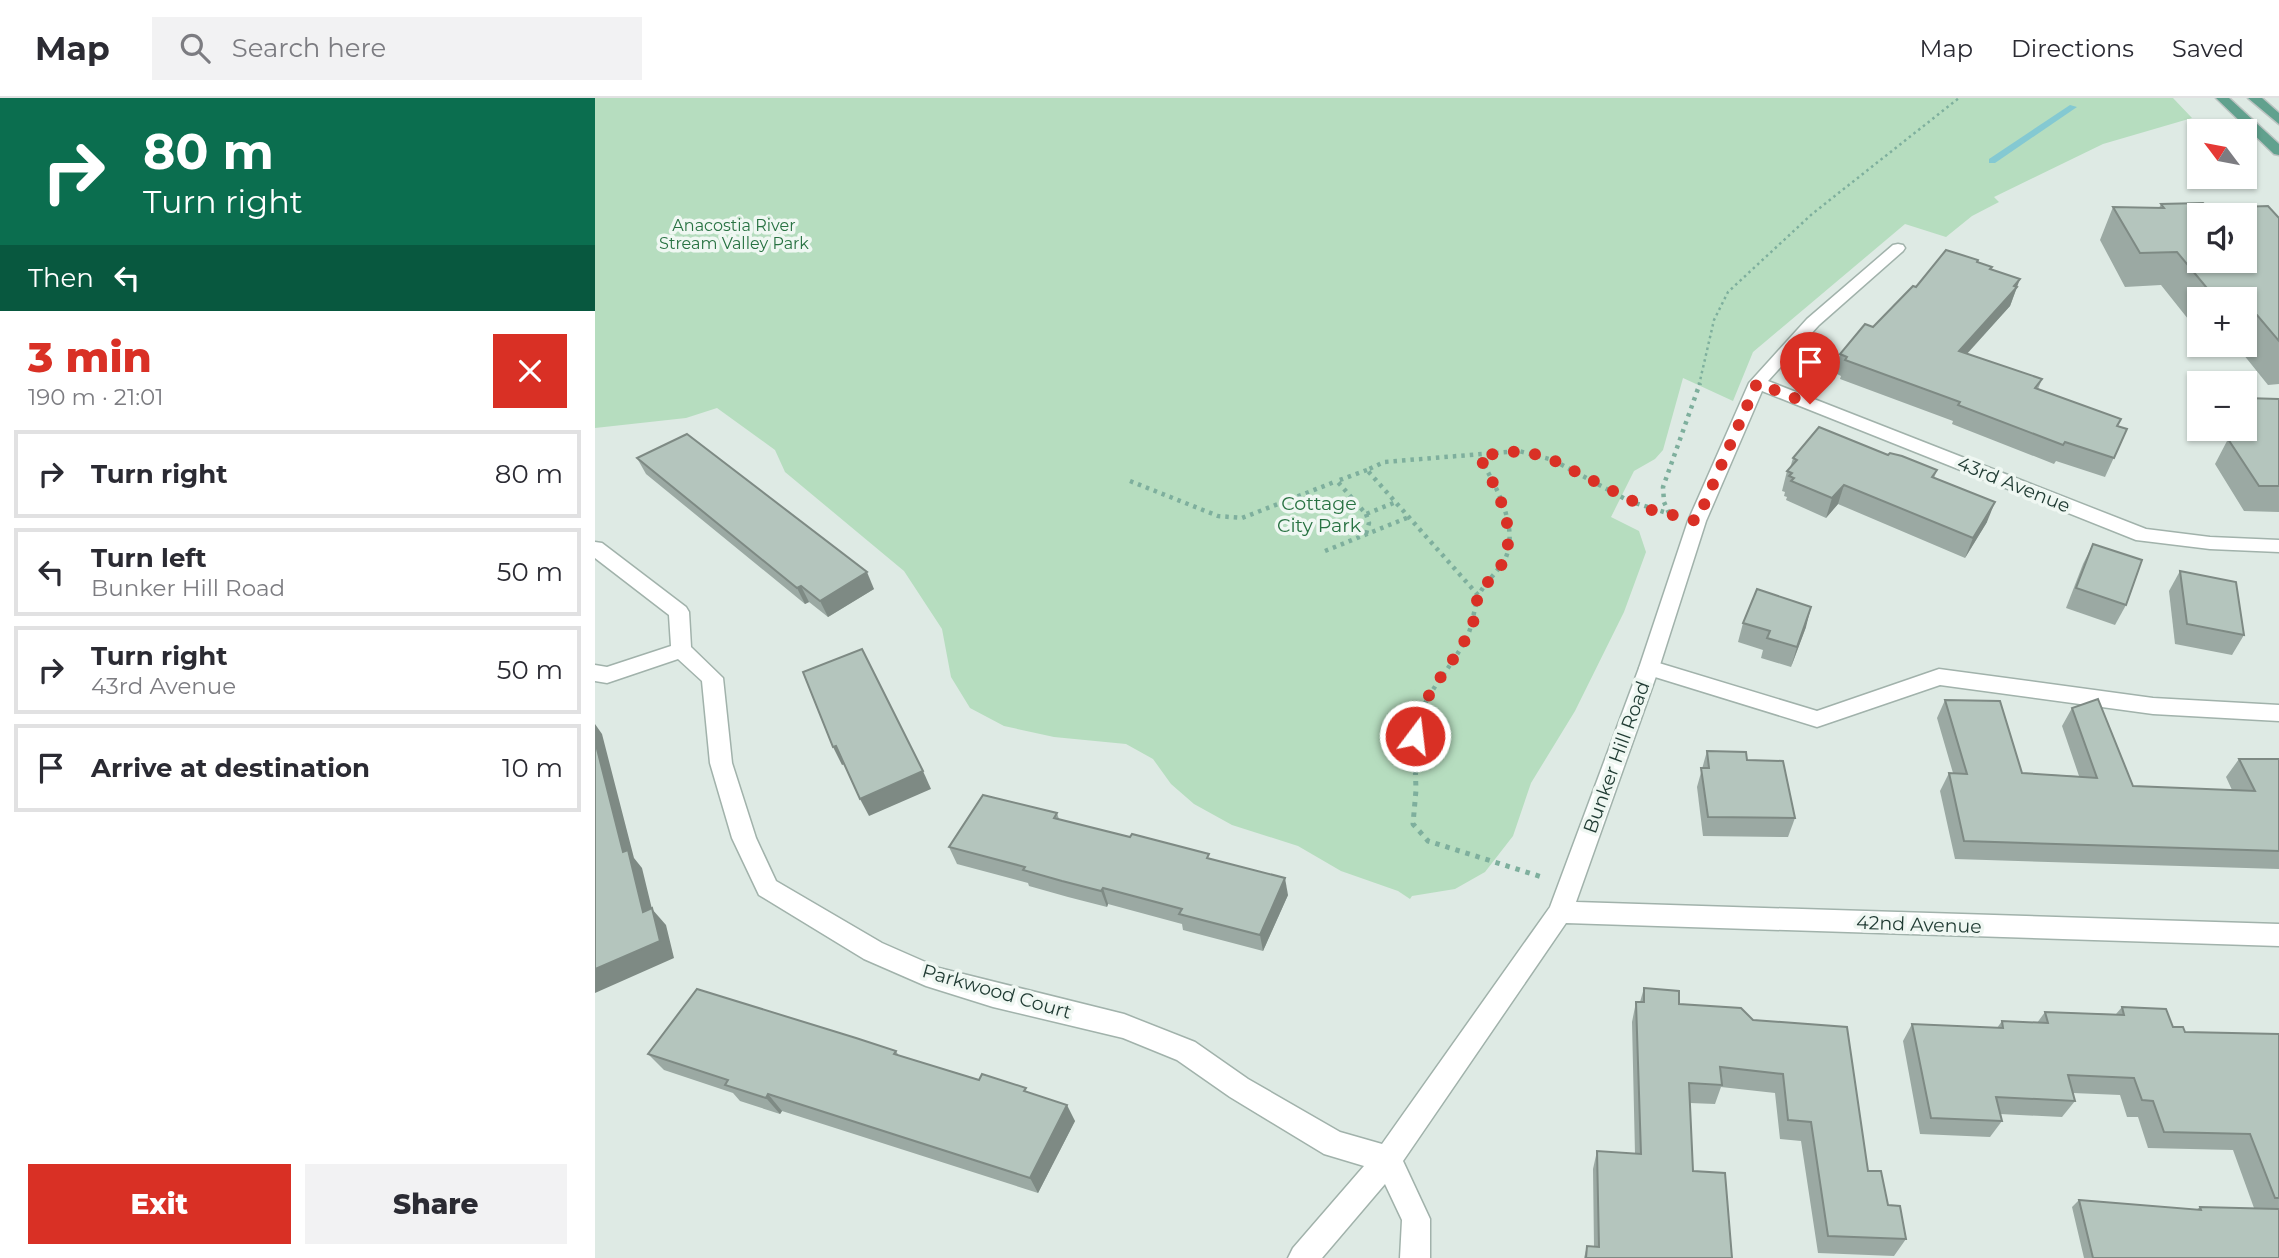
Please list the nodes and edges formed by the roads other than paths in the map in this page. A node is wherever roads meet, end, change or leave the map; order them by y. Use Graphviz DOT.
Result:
graph roads {
  1 [pos="2222,98"];
  2 [pos="2254,98"];
  3 [pos="2279,120"];
  4 [pos="2279,151"];
  5 [pos="1898,248"];
  6 [pos="1757,383"];
  7 [pos="2279,546"];
  8 [pos="595,548"];
  9 [pos="681,650"];
  10 [pos="1649,668"];
  11 [pos="595,673"];
  12 [pos="2279,713"];
  13 [pos="1560,912"];
  14 [pos="2279,936"];
  15 [pos="1388,1159"];
  16 [pos="1303,1258"];
  17 [pos="1415,1258"];
  1 -- 4 [label="main road"];
  2 -- 3 [label="main road"];
  5 -- 6 [label="street, Bunker Hill Road"];
  6 -- 7 [label="street, 43rd Avenue"];
  6 -- 10 [label="street, Bunker Hill Road"];
  8 -- 9 [label="street"];
  9 -- 11 [label="street"];
  9 -- 15 [label="street, Parkwood Court"];
  10 -- 12 [label="street"];
  10 -- 13 [label="street, Bunker Hill Road"];
  13 -- 14 [label="street, 42nd Avenue"];
  13 -- 15 [label="street, Bunker Hill Road"];
  15 -- 16 [label="street, Bunker Hill Road"];
  15 -- 17 [label="street"];
}
